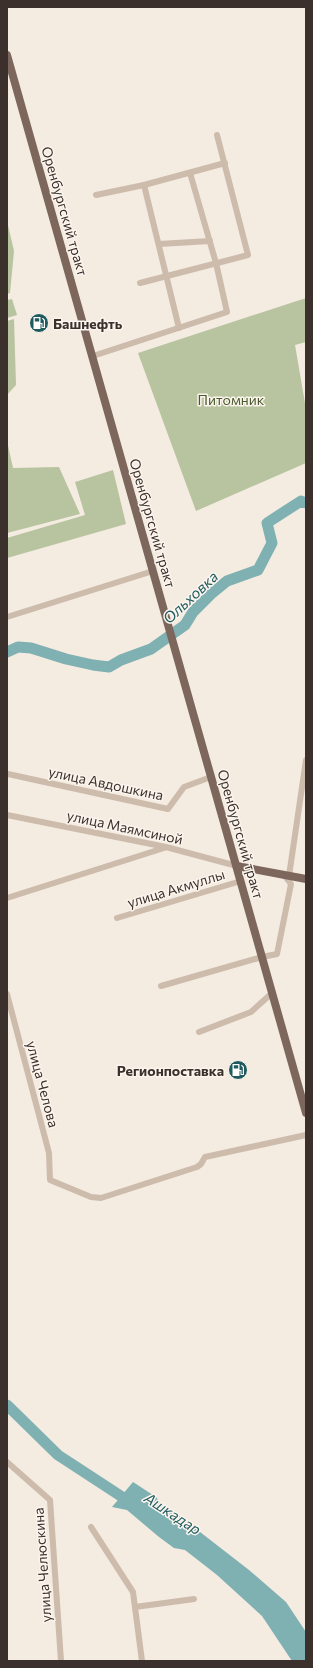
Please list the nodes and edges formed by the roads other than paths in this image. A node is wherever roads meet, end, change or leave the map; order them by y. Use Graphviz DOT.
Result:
graph roads {
  1 [pos="7,55"];
  2 [pos="217,135"];
  3 [pos="225,162"];
  4 [pos="190,173"];
  5 [pos="144,185"];
  6 [pos="96,195"];
  7 [pos="210,242"];
  8 [pos="159,244"];
  9 [pos="216,263"];
  10 [pos="167,276"];
  11 [pos="140,283"];
  12 [pos="179,328"];
  13 [pos="93,356"];
  14 [pos="153,571"];
  15 [pos="7,617"];
  16 [pos="306,760"];
  17 [pos="8,774"];
  18 [pos="211,777"];
  19 [pos="7,814"];
  20 [pos="166,847"];
  21 [pos="237,866"];
  22 [pos="286,875"];
  23 [pos="306,879"];
  24 [pos="242,881"];
  25 [pos="7,898"];
  26 [pos="118,918"];
  27 [pos="262,957"];
  28 [pos="161,986"];
  29 [pos="272,993"];
  30 [pos="7,994"];
  31 [pos="199,1032"];
  32 [pos="306,1113"];
  33 [pos="306,1135"];
  34 [pos="7,1462"];
  35 [pos="91,1527"];
  36 [pos="194,1599"];
  37 [pos="135,1607"];
  38 [pos="61,1661"];
  39 [pos="142,1661"];
  1 -- 13 [label="main road, Оренбургский тракт"];
  2 -- 3 [label="street"];
  3 -- 4 [label="street"];
  3 -- 9 [label="street"];
  4 -- 5 [label="street"];
  4 -- 7 [label="street"];
  5 -- 6 [label="street"];
  5 -- 8 [label="street"];
  7 -- 8 [label="street"];
  7 -- 9 [label="street"];
  8 -- 10 [label="street"];
  9 -- 10 [label="street"];
  9 -- 12 [label="street"];
  10 -- 11 [label="street"];
  10 -- 12 [label="street"];
  12 -- 13 [label="street"];
  13 -- 14 [label="main road, Оренбургский тракт"];
  14 -- 15 [label="street"];
  14 -- 18 [label="main road, Оренбургский тракт"];
  16 -- 22 [label="street"];
  17 -- 18 [label="street, улица Авдошкина"];
  18 -- 21 [label="main road, Оренбургский тракт"];
  19 -- 20 [label="street, улица Маямсиной"];
  20 -- 21 [label="street, улица Маямсиной"];
  20 -- 25 [label="street"];
  21 -- 22 [label="main road"];
  21 -- 24 [label="main road, Оренбургский тракт"];
  22 -- 23 [label="main road"];
  22 -- 27 [label="street"];
  24 -- 26 [label="street, улица Акмуллы"];
  24 -- 27 [label="main road, Оренбургский тракт"];
  27 -- 28 [label="street"];
  27 -- 29 [label="main road, Оренбургский тракт"];
  29 -- 31 [label="street"];
  29 -- 32 [label="main road, Оренбургский тракт"];
  30 -- 33 [label="street, улица Челова"];
  34 -- 38 [label="street, улица Челюскина"];
  35 -- 37 [label="street"];
  36 -- 37 [label="street"];
  37 -- 39 [label="street"];
}
